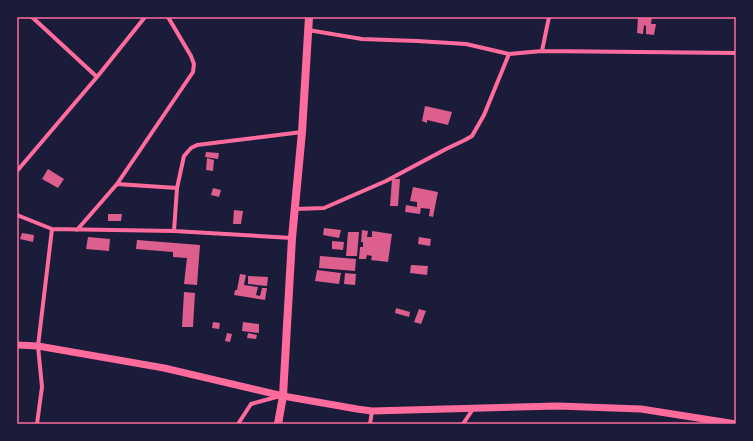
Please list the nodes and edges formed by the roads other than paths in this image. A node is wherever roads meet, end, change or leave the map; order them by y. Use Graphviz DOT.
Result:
graph roads {
  1 [pos="32,17"];
  2 [pos="145,17"];
  3 [pos="168,17"];
  4 [pos="309,17"];
  5 [pos="549,17"];
  6 [pos="308,30"];
  7 [pos="542,51"];
  8 [pos="736,53"];
  9 [pos="509,54"];
  10 [pos="97,77"];
  11 [pos="302,132"];
  12 [pos="17,171"];
  13 [pos="117,184"];
  14 [pos="177,188"];
  15 [pos="295,208"];
  16 [pos="17,215"];
  17 [pos="52,229"];
  18 [pos="77,230"];
  19 [pos="174,231"];
  20 [pos="292,238"];
  21 [pos="17,345"];
  22 [pos="38,346"];
  23 [pos="283,396"];
  24 [pos="473,408"];
  25 [pos="372,411"];
  26 [pos="695,421"];
  27 [pos="37,424"];
  28 [pos="238,424"];
  29 [pos="278,424"];
  30 [pos="370,424"];
  31 [pos="464,424"];
  32 [pos="736,424"];
  1 -- 10 [label="street"];
  2 -- 10 [label="street"];
  3 -- 13 [label="street"];
  4 -- 6 [label="main road"];
  5 -- 7 [label="street"];
  6 -- 9 [label="street"];
  6 -- 11 [label="main road"];
  7 -- 8 [label="street"];
  7 -- 9 [label="street"];
  9 -- 15 [label="street"];
  10 -- 12 [label="street"];
  11 -- 14 [label="street"];
  11 -- 15 [label="main road"];
  13 -- 14 [label="street"];
  13 -- 18 [label="street"];
  14 -- 19 [label="street"];
  15 -- 20 [label="main road"];
  16 -- 17 [label="street"];
  17 -- 18 [label="street"];
  17 -- 22 [label="street"];
  18 -- 19 [label="street"];
  19 -- 20 [label="street"];
  20 -- 23 [label="main road"];
  21 -- 22 [label="street"];
  22 -- 23 [label="street"];
  22 -- 27 [label="street"];
  23 -- 25 [label="street"];
  23 -- 28 [label="street"];
  23 -- 29 [label="main road"];
  24 -- 25 [label="street"];
  24 -- 26 [label="street"];
  24 -- 31 [label="street"];
  25 -- 30 [label="street"];
  26 -- 32 [label="street"];
}
